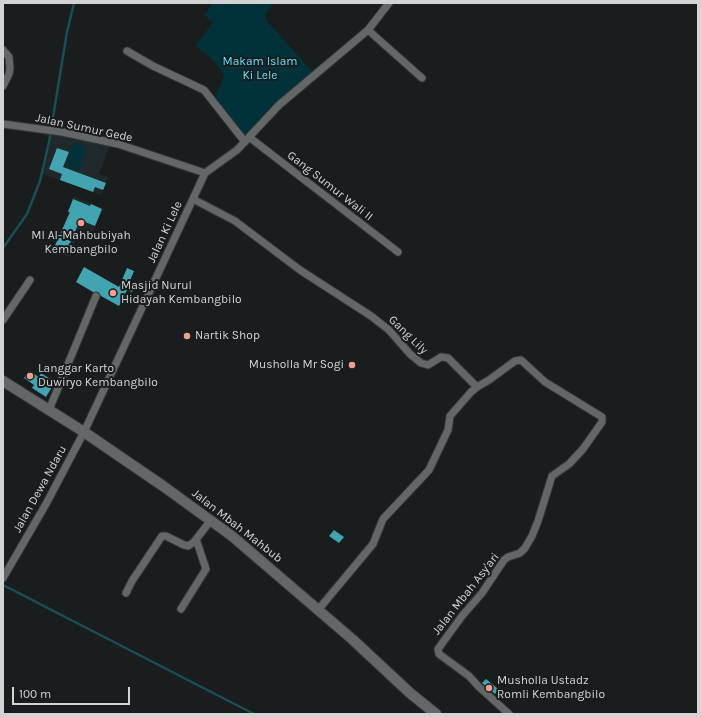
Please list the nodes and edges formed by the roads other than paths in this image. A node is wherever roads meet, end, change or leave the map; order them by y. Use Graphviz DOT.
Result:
graph roads {
  1 [pos="389,3"];
  2 [pos="368,30"];
  3 [pos="3,50"];
  4 [pos="127,51"];
  5 [pos="422,78"];
  6 [pos="3,86"];
  7 [pos="3,124"];
  8 [pos="247,140"];
  9 [pos="205,173"];
  10 [pos="192,199"];
  11 [pos="398,252"];
  12 [pos="30,280"];
  13 [pos="96,296"];
  14 [pos="3,320"];
  15 [pos="3,381"];
  16 [pos="477,388"];
  17 [pos="49,410"];
  18 [pos="84,432"];
  19 [pos="211,520"];
  20 [pos="196,539"];
  21 [pos="3,578"];
  22 [pos="126,593"];
  23 [pos="181,609"];
  24 [pos="318,610"];
  25 [pos="436,714"];
  26 [pos="509,714"];
  1 -- 2 [label="street"];
  2 -- 5 [label="street"];
  2 -- 8 [label="street"];
  3 -- 6 [label="street"];
  4 -- 8 [label="street, Gang Sumur Wali II"];
  7 -- 9 [label="street, Jalan Sumur Gede"];
  8 -- 9 [label="street"];
  8 -- 11 [label="street, Gang Sumur Wali II"];
  9 -- 10 [label="street, Jalan Ki Lele"];
  10 -- 16 [label="street, Gang Lily"];
  10 -- 18 [label="street, Jalan Ki Lele"];
  12 -- 14 [label="street"];
  13 -- 17 [label="street"];
  15 -- 17 [label="street, Jalan Mbah Mahbub"];
  16 -- 24 [label="street"];
  16 -- 26 [label="street, Jalan Mbah Asy'ari"];
  17 -- 18 [label="street, Jalan Mbah Mahbub"];
  18 -- 19 [label="street, Jalan Mbah Mahbub"];
  18 -- 21 [label="street, Jalan Dewa Ndaru"];
  19 -- 20 [label="street"];
  19 -- 24 [label="street, Jalan Mbah Mahbub"];
  20 -- 22 [label="street"];
  20 -- 23 [label="street"];
  24 -- 25 [label="street, Jalan Mbah Mahbub"];
}
